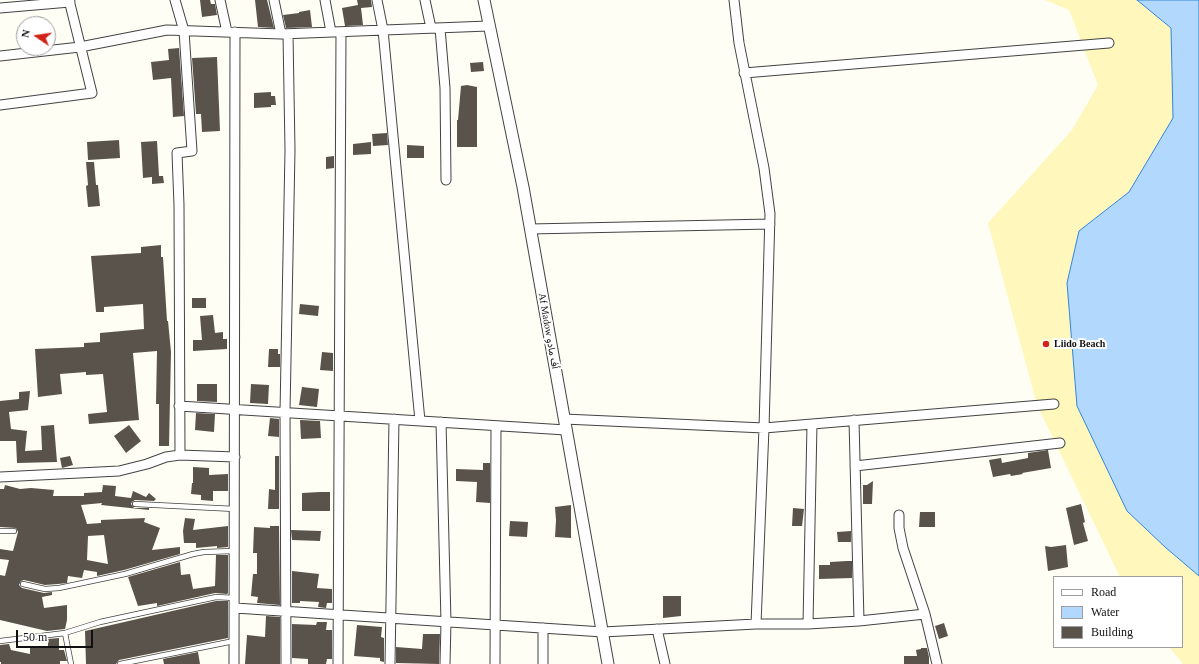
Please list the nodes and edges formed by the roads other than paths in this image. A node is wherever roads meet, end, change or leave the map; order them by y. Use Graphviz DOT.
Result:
graph roads {
  1 [pos="175,0"];
  2 [pos="220,0"];
  3 [pos="274,0"];
  4 [pos="325,0"];
  5 [pos="377,0"];
  6 [pos="425,0"];
  7 [pos="484,0"];
  8 [pos="734,0"];
  9 [pos="69,1"];
  10 [pos="0,8"];
  11 [pos="488,26"];
  12 [pos="435,28"];
  13 [pos="383,30"];
  14 [pos="184,31"];
  15 [pos="231,32"];
  16 [pos="331,32"];
  17 [pos="342,32"];
  18 [pos="285,34"];
  19 [pos="1109,43"];
  20 [pos="80,47"];
  21 [pos="0,56"];
  22 [pos="744,74"];
  23 [pos="0,105"];
  24 [pos="446,180"];
  25 [pos="770,224"];
  26 [pos="530,229"];
  27 [pos="1054,404"];
  28 [pos="179,406"];
  29 [pos="235,409"];
  30 [pos="285,412"];
  31 [pos="340,416"];
  32 [pos="394,419"];
  33 [pos="854,420"];
  34 [pos="420,421"];
  35 [pos="441,422"];
  36 [pos="812,424"];
  37 [pos="565,425"];
  38 [pos="496,426"];
  39 [pos="764,428"];
  40 [pos="1060,443"];
  41 [pos="180,455"];
  42 [pos="235,457"];
  43 [pos="855,466"];
  44 [pos="0,477"];
  45 [pos="135,504"];
  46 [pos="235,509"];
  47 [pos="899,515"];
  48 [pos="0,531"];
  49 [pos="14,531"];
  50 [pos="235,551"];
  51 [pos="23,584"];
  52 [pos="235,598"];
  53 [pos="235,608"];
  54 [pos="287,611"];
  55 [pos="339,614"];
  56 [pos="925,614"];
  57 [pos="391,618"];
  58 [pos="859,621"];
  59 [pos="446,622"];
  60 [pos="756,624"];
  61 [pos="808,624"];
  62 [pos="496,625"];
  63 [pos="543,628"];
  64 [pos="657,629"];
  65 [pos="603,632"];
  66 [pos="65,633"];
  67 [pos="0,641"];
  68 [pos="234,641"];
  69 [pos="71,664"];
  70 [pos="120,664"];
  71 [pos="234,664"];
  72 [pos="286,664"];
  73 [pos="338,664"];
  74 [pos="390,664"];
  75 [pos="445,664"];
  76 [pos="495,664"];
  77 [pos="543,664"];
  78 [pos="608,664"];
  79 [pos="665,664"];
  80 [pos="937,664"];
  1 -- 14 [label="street"];
  2 -- 15 [label="street"];
  3 -- 18 [label="street"];
  4 -- 16 [label="street"];
  5 -- 13 [label="street"];
  6 -- 12 [label="street"];
  7 -- 11 [label="street, Af Madow أف مادو"];
  8 -- 22 [label="street"];
  9 -- 10 [label="street"];
  9 -- 20 [label="street"];
  11 -- 12 [label="street"];
  11 -- 26 [label="street, Af Madow أف مادو"];
  12 -- 13 [label="street"];
  12 -- 24 [label="street"];
  13 -- 17 [label="street"];
  13 -- 34 [label="street"];
  14 -- 15 [label="street"];
  14 -- 20 [label="street"];
  14 -- 28 [label="street"];
  15 -- 18 [label="street"];
  15 -- 29 [label="street"];
  16 -- 17 [label="street"];
  16 -- 18 [label="street"];
  17 -- 31 [label="street"];
  18 -- 30 [label="street"];
  19 -- 22 [label="street"];
  20 -- 21 [label="street"];
  20 -- 23 [label="street"];
  22 -- 25 [label="street"];
  25 -- 26 [label="street"];
  25 -- 39 [label="street"];
  26 -- 37 [label="street, Af Madow أف مادو"];
  27 -- 33 [label="street"];
  28 -- 29 [label="street"];
  28 -- 41 [label="street"];
  29 -- 30 [label="street"];
  29 -- 42 [label="street"];
  30 -- 31 [label="street"];
  30 -- 54 [label="street"];
  31 -- 32 [label="street"];
  31 -- 55 [label="street"];
  32 -- 34 [label="street"];
  32 -- 57 [label="street"];
  33 -- 36 [label="street"];
  33 -- 43 [label="street"];
  34 -- 35 [label="street"];
  35 -- 38 [label="street"];
  35 -- 59 [label="street"];
  36 -- 39 [label="street"];
  36 -- 61 [label="street"];
  37 -- 38 [label="street"];
  37 -- 39 [label="street"];
  37 -- 65 [label="street, Af Madow أف مادو"];
  38 -- 62 [label="street"];
  39 -- 60 [label="street"];
  40 -- 43 [label="street"];
  41 -- 42 [label="street"];
  41 -- 44 [label="street"];
  42 -- 46 [label="street"];
  43 -- 58 [label="street"];
  45 -- 46 [label="lane"];
  46 -- 50 [label="street"];
  47 -- 56 [label="street"];
  48 -- 49 [label="lane"];
  50 -- 51 [label="lane"];
  50 -- 52 [label="street"];
  52 -- 53 [label="street"];
  52 -- 66 [label="lane"];
  53 -- 54 [label="street"];
  53 -- 68 [label="street"];
  54 -- 55 [label="street"];
  54 -- 72 [label="street"];
  55 -- 57 [label="street"];
  55 -- 73 [label="street"];
  56 -- 58 [label="street"];
  56 -- 80 [label="street"];
  57 -- 59 [label="street"];
  57 -- 74 [label="street"];
  58 -- 61 [label="street"];
  59 -- 62 [label="street"];
  59 -- 75 [label="street"];
  60 -- 61 [label="street"];
  60 -- 64 [label="street"];
  62 -- 63 [label="street"];
  62 -- 76 [label="street"];
  63 -- 65 [label="street"];
  63 -- 77 [label="street"];
  64 -- 65 [label="street"];
  64 -- 79 [label="street"];
  65 -- 78 [label="street, Af Madow أف مادو"];
  66 -- 67 [label="lane"];
  66 -- 69 [label="lane"];
  68 -- 70 [label="lane"];
  68 -- 71 [label="street"];
}
